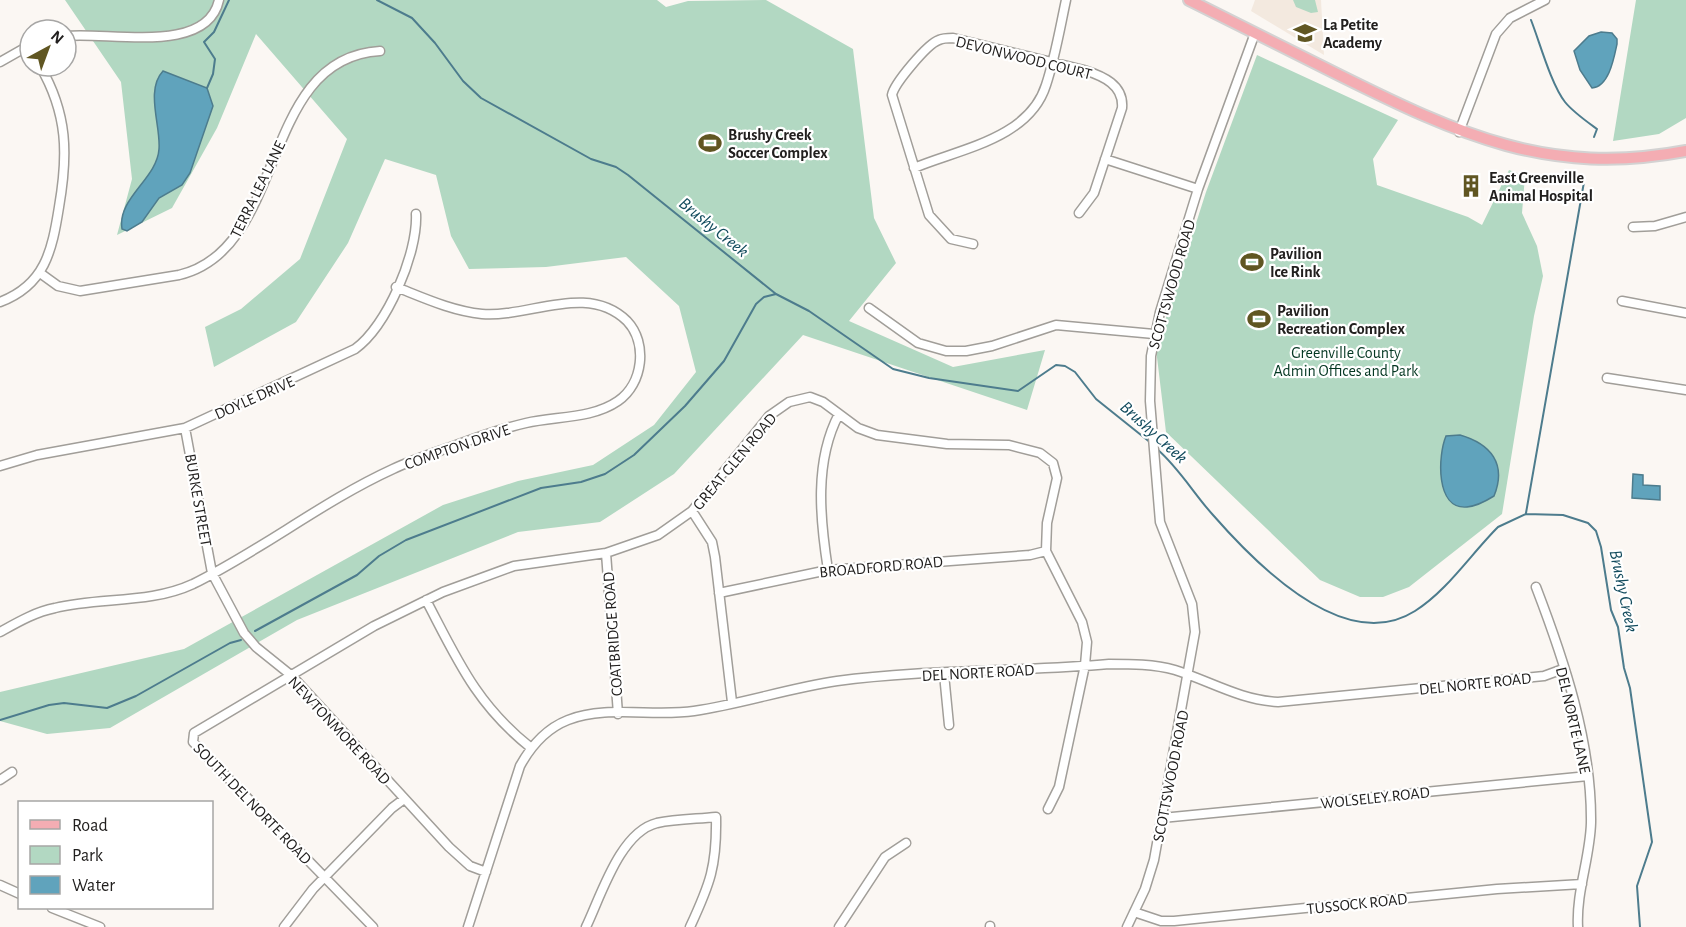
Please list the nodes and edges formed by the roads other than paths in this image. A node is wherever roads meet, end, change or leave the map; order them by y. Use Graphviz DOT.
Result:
graph roads {
  1 [pos="219,0"];
  2 [pos="1066,0"];
  3 [pos="1545,0"];
  4 [pos="1194,1"];
  5 [pos="1255,33"];
  6 [pos="78,35"];
  7 [pos="380,51"];
  8 [pos="18,53"];
  9 [pos="0,62"];
  10 [pos="1052,62"];
  11 [pos="45,78"];
  12 [pos="1459,132"];
  13 [pos="1686,152"];
  14 [pos="1105,159"];
  15 [pos="914,168"];
  16 [pos="1198,189"];
  17 [pos="1079,213"];
  18 [pos="416,214"];
  19 [pos="1686,217"];
  20 [pos="1633,227"];
  21 [pos="973,244"];
  22 [pos="40,273"];
  23 [pos="396,287"];
  24 [pos="1622,301"];
  25 [pos="0,302"];
  26 [pos="869,308"];
  27 [pos="1686,313"];
  28 [pos="1154,334"];
  29 [pos="1606,378"];
  30 [pos="1686,390"];
  31 [pos="839,414"];
  32 [pos="185,428"];
  33 [pos="0,466"];
  34 [pos="692,511"];
  35 [pos="1046,551"];
  36 [pos="606,554"];
  37 [pos="828,570"];
  38 [pos="212,573"];
  39 [pos="1536,587"];
  40 [pos="718,592"];
  41 [pos="426,600"];
  42 [pos="0,632"];
  43 [pos="1085,665"];
  44 [pos="1563,669"];
  45 [pos="944,674"];
  46 [pos="292,676"];
  47 [pos="1189,676"];
  48 [pos="732,702"];
  49 [pos="618,714"];
  50 [pos="949,724"];
  51 [pos="530,747"];
  52 [pos="12,772"];
  53 [pos="1588,776"];
  54 [pos="0,780"];
  55 [pos="404,799"];
  56 [pos="1048,809"];
  57 [pos="1162,818"];
  58 [pos="906,843"];
  59 [pos="486,872"];
  60 [pos="324,877"];
  61 [pos="1582,884"];
  62 [pos="0,885"];
  63 [pos="18,893"];
  64 [pos="55,909"];
  65 [pos="1134,912"];
  66 [pos="100,927"];
  67 [pos="284,927"];
  68 [pos="373,927"];
  69 [pos="468,927"];
  70 [pos="586,927"];
  71 [pos="690,927"];
  72 [pos="839,927"];
  73 [pos="1127,927"];
  74 [pos="1578,927"];
  1 -- 6 [label="street"];
  2 -- 10 [label="street"];
  3 -- 12 [label="street"];
  4 -- 5 [label="main road"];
  5 -- 12 [label="main road"];
  5 -- 16 [label="street, SCOTTSWOOD ROAD"];
  7 -- 22 [label="street, TERRA LEA LANE"];
  8 -- 9 [label="street"];
  10 -- 14 [label="street, DEVONWOOD COURT"];
  10 -- 15 [label="street"];
  10 -- 15 [label="street, DEVONWOOD COURT"];
  11 -- 22 [label="street"];
  12 -- 13 [label="main road"];
  14 -- 16 [label="street"];
  14 -- 17 [label="street, DEVONWOOD COURT"];
  15 -- 21 [label="street, DEVONWOOD COURT"];
  16 -- 28 [label="street, SCOTTSWOOD ROAD"];
  18 -- 23 [label="street, DOYLE DRIVE"];
  19 -- 20 [label="street"];
  22 -- 25 [label="street"];
  23 -- 32 [label="street, DOYLE DRIVE"];
  23 -- 38 [label="street, COMPTON DRIVE"];
  24 -- 27 [label="street"];
  26 -- 28 [label="street"];
  28 -- 47 [label="street, SCOTTSWOOD ROAD"];
  29 -- 30 [label="street"];
  31 -- 34 [label="street, GREAT GLEN ROAD"];
  31 -- 35 [label="street, GREAT GLEN ROAD"];
  31 -- 37 [label="street"];
  32 -- 33 [label="street, DOYLE DRIVE"];
  32 -- 38 [label="street, BURKE STREET"];
  34 -- 36 [label="street, GREAT GLEN ROAD"];
  34 -- 40 [label="street"];
  35 -- 37 [label="street, BROADFORD ROAD"];
  35 -- 43 [label="street, GREAT GLEN ROAD"];
  36 -- 41 [label="street, GREAT GLEN ROAD"];
  36 -- 49 [label="street, COATBRIDGE ROAD"];
  37 -- 40 [label="street, BROADFORD ROAD"];
  38 -- 42 [label="street, COMPTON DRIVE"];
  38 -- 46 [label="street, NEWTONMORE ROAD"];
  39 -- 44 [label="street, DEL NORTE LANE"];
  40 -- 48 [label="street"];
  41 -- 46 [label="street, GREAT GLEN ROAD"];
  41 -- 51 [label="street"];
  43 -- 45 [label="street, DEL NORTE ROAD"];
  43 -- 47 [label="street, DEL NORTE ROAD"];
  43 -- 56 [label="street, GREAT GLEN ROAD"];
  44 -- 47 [label="street, DEL NORTE ROAD"];
  44 -- 53 [label="street, DEL NORTE LANE"];
  45 -- 48 [label="street, DEL NORTE ROAD"];
  45 -- 50 [label="street"];
  46 -- 55 [label="street, NEWTONMORE ROAD"];
  46 -- 60 [label="street, SOUTH DEL NORTE ROAD"];
  47 -- 57 [label="street, SCOTTSWOOD ROAD"];
  48 -- 49 [label="street, DEL NORTE ROAD"];
  49 -- 51 [label="street, DEL NORTE ROAD"];
  51 -- 59 [label="street, DEL NORTE ROAD"];
  52 -- 54 [label="street"];
  53 -- 57 [label="street, WOLSELEY ROAD"];
  53 -- 61 [label="street, DEL NORTE LANE"];
  55 -- 59 [label="street, NEWTONMORE ROAD"];
  55 -- 60 [label="street"];
  57 -- 65 [label="street, SCOTTSWOOD ROAD"];
  58 -- 72 [label="street"];
  59 -- 69 [label="street"];
  60 -- 67 [label="street"];
  60 -- 68 [label="street, SOUTH DEL NORTE ROAD"];
  61 -- 65 [label="street, TUSSOCK ROAD"];
  61 -- 74 [label="street, DEL NORTE LANE"];
  62 -- 63 [label="street"];
  64 -- 66 [label="street"];
  65 -- 73 [label="street, SCOTTSWOOD ROAD"];
  70 -- 71 [label="street"];
}
